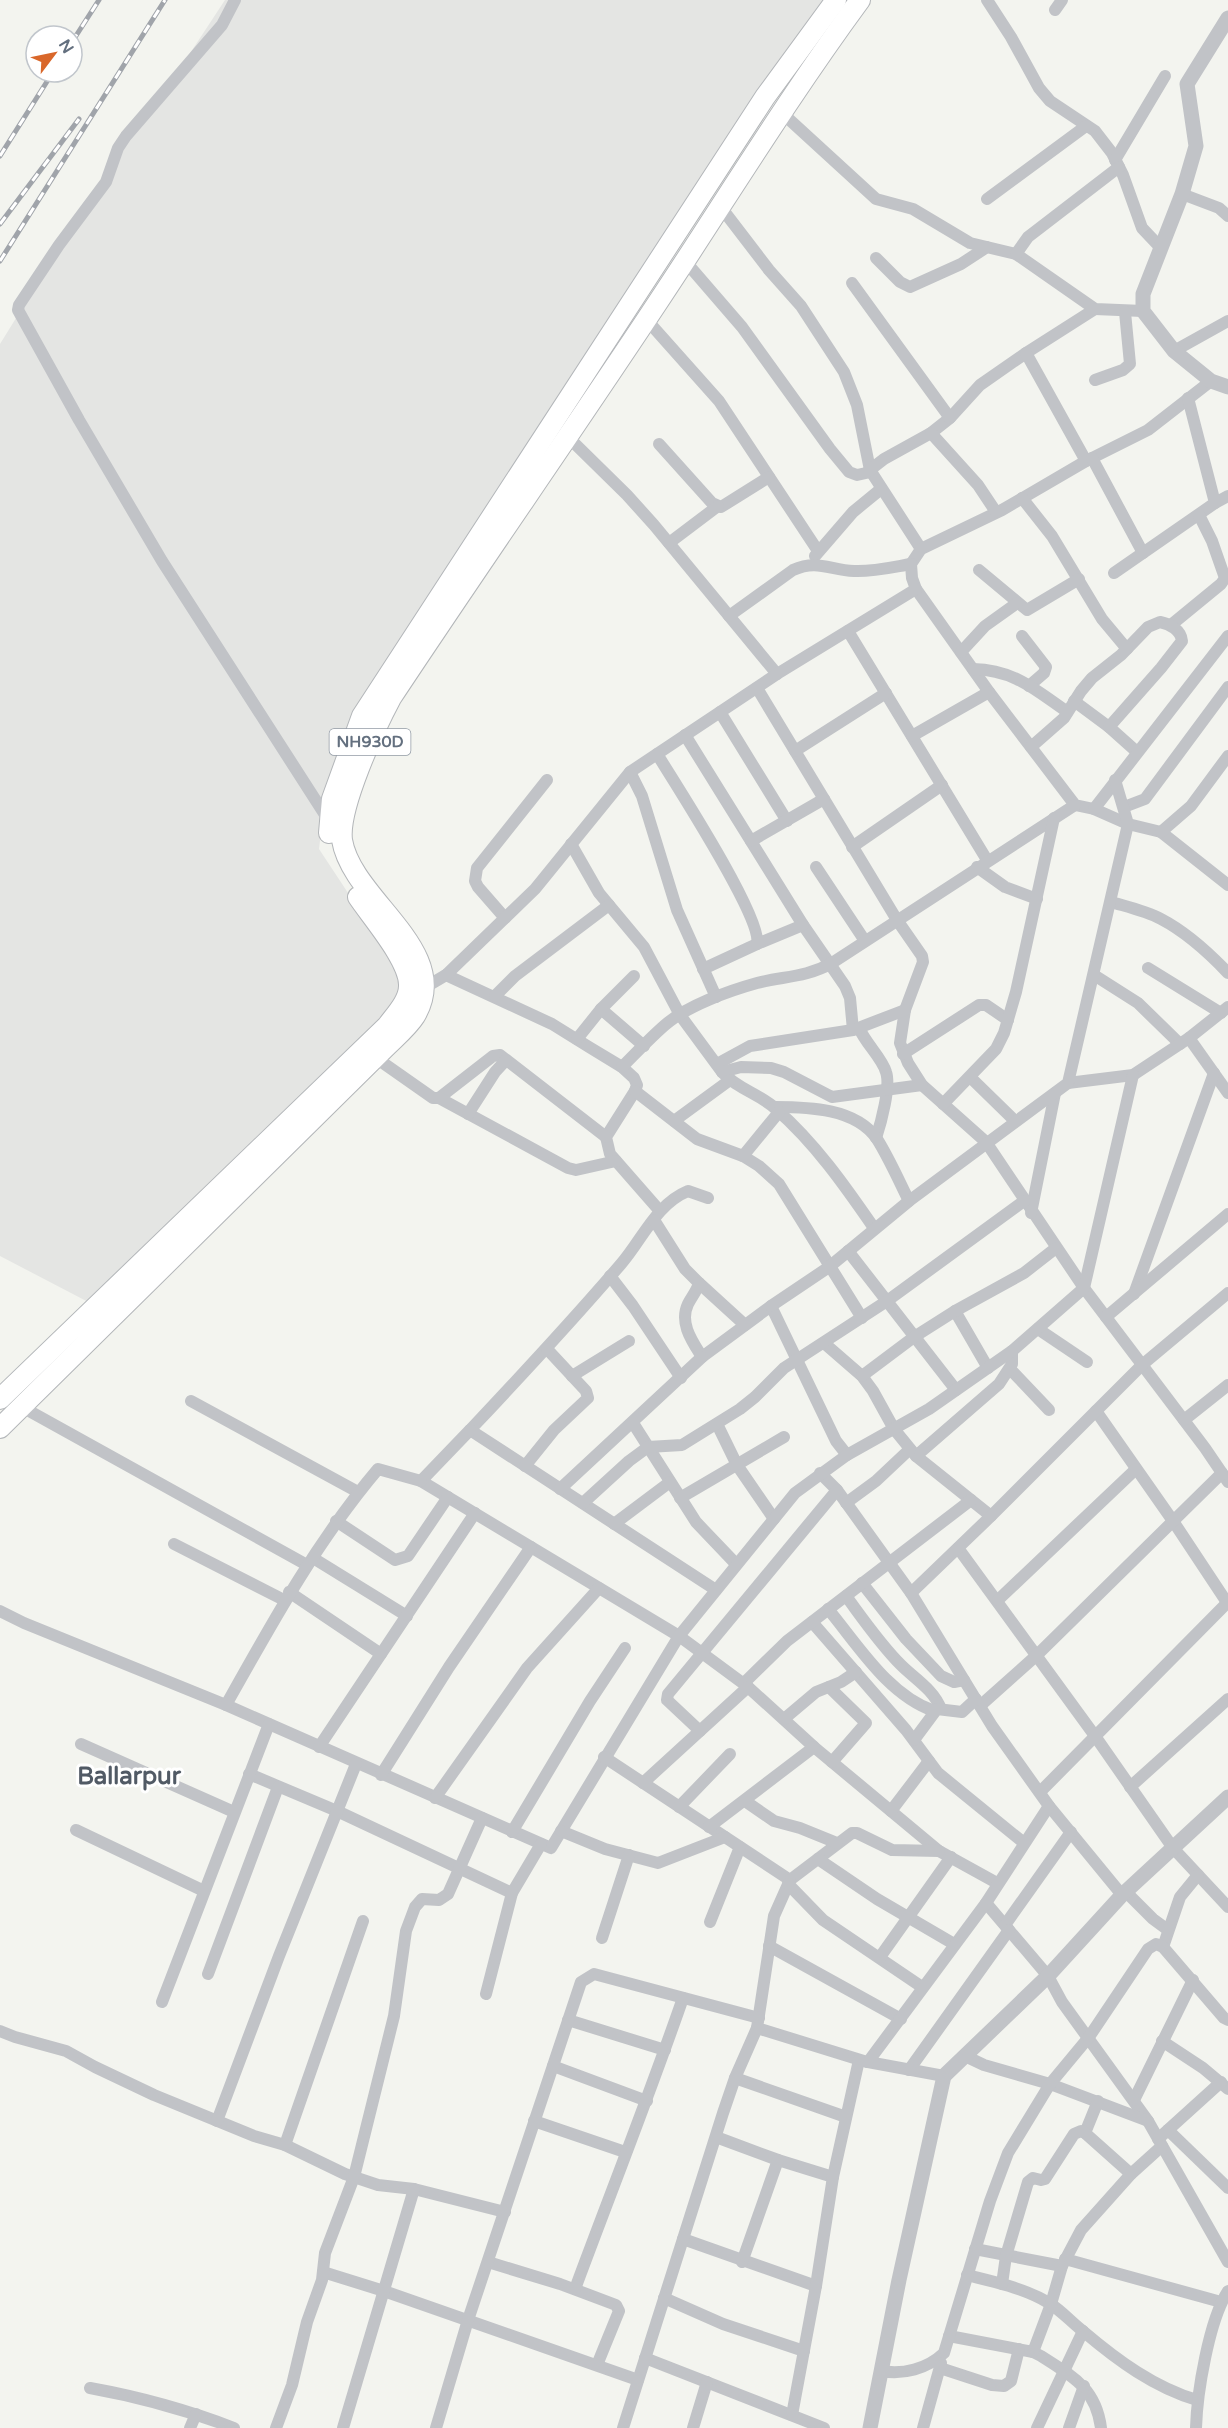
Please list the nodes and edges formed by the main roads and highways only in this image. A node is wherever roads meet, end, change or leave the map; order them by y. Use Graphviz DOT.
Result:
graph roads {
  1 [pos="836,0"];
  2 [pos="860,0"];
  3 [pos="416,987"];
  4 [pos="0,1399"];
  5 [pos="0,1428"];
  1 -- 3 [label="highway, NH930D"];
  2 -- 3 [label="highway, NH930D"];
  3 -- 4 [label="highway"];
  3 -- 5 [label="highway, NH930D"];
}
